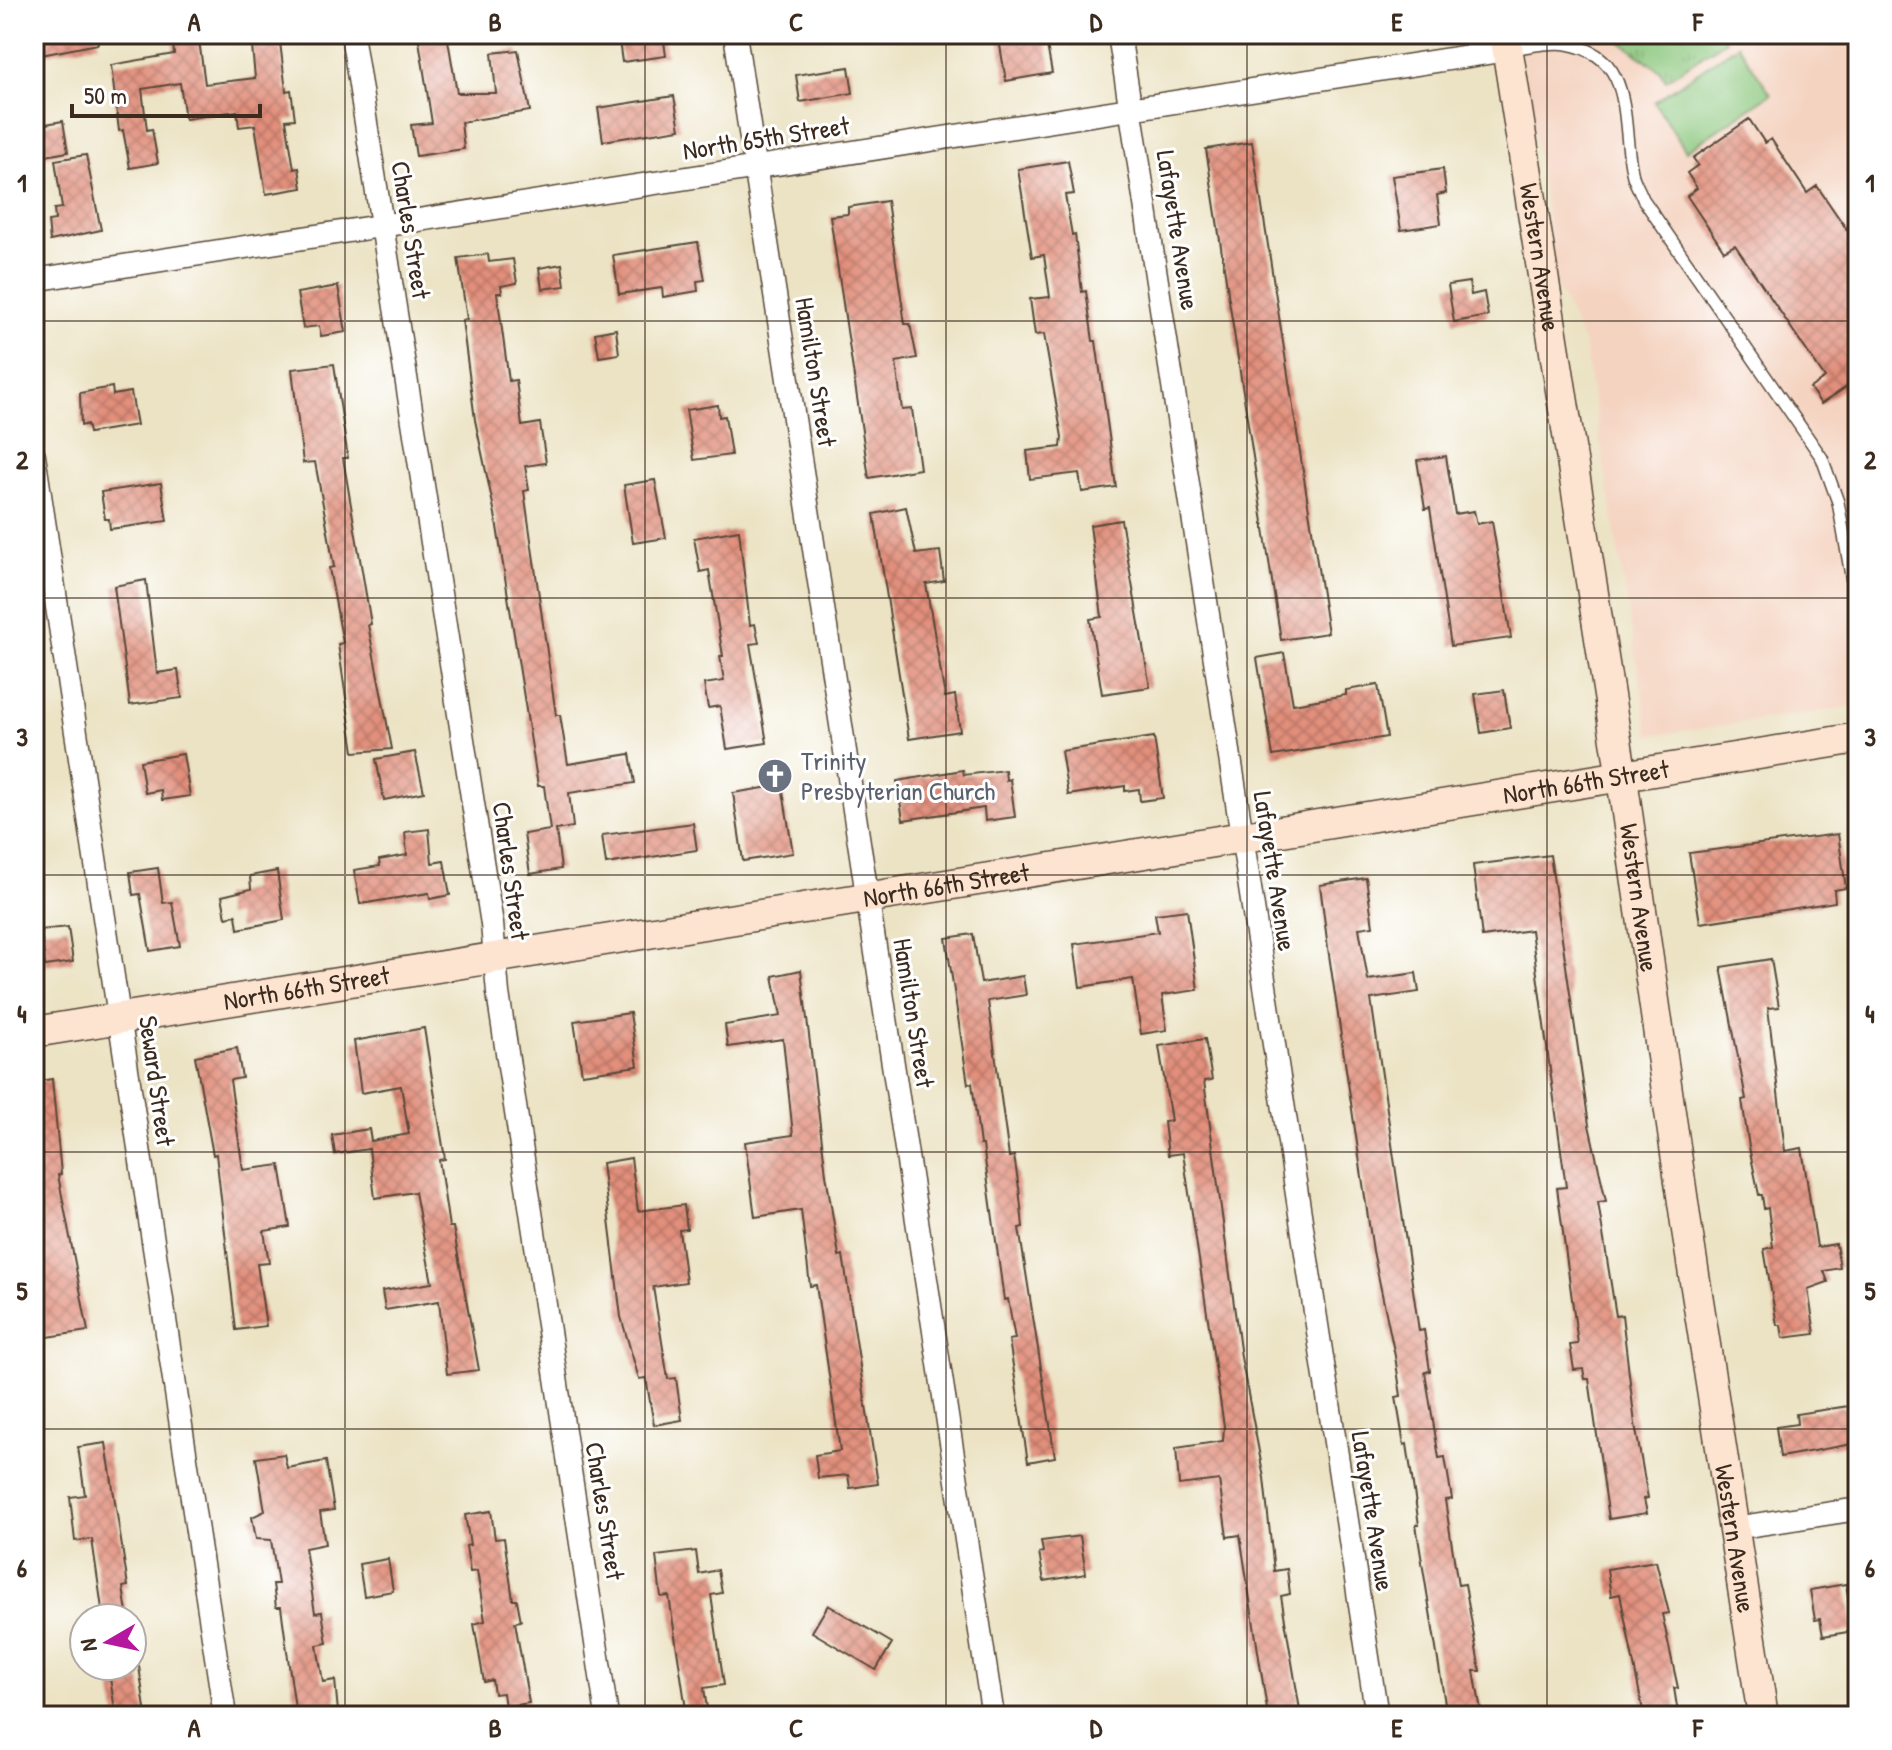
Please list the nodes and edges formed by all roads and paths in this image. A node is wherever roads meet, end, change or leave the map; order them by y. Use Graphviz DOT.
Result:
graph roads {
  1 [pos="352,34"];
  2 [pos="735,34"];
  3 [pos="1119,34"];
  4 [pos="1506,42"];
  5 [pos="1131,108"];
  6 [pos="756,169"];
  7 [pos="382,225"];
  8 [pos="34,280"];
  9 [pos="34,455"];
  10 [pos="1858,615"];
  11 [pos="1858,738"];
  12 [pos="1622,778"];
  13 [pos="1242,840"];
  14 [pos="868,898"];
  15 [pos="495,957"];
  16 [pos="119,1017"];
  17 [pos="34,1032"];
  18 [pos="1858,1509"];
  19 [pos="1734,1528"];
  20 [pos="225,1716"];
  21 [pos="607,1716"];
  22 [pos="993,1716"];
  23 [pos="1377,1716"];
  24 [pos="1763,1716"];
  1 -- 7 [label="street, Charles Street"];
  2 -- 6 [label="street, Hamilton Street"];
  3 -- 5 [label="street, Lafayette Avenue"];
  4 -- 5 [label="street, North 65th Street"];
  4 -- 10 [label="lane"];
  4 -- 12 [label="street, Western Avenue"];
  5 -- 6 [label="street, North 65th Street"];
  5 -- 13 [label="street, Lafayette Avenue"];
  6 -- 7 [label="street, North 65th Street"];
  6 -- 14 [label="street, Hamilton Street"];
  7 -- 8 [label="street, North 65th Street"];
  7 -- 15 [label="street, Charles Street"];
  9 -- 16 [label="street, Seward Street"];
  11 -- 12 [label="street, North 66th Street"];
  12 -- 13 [label="street, North 66th Street"];
  12 -- 19 [label="street, Western Avenue"];
  13 -- 14 [label="street, North 66th Street"];
  13 -- 23 [label="street, Lafayette Avenue"];
  14 -- 15 [label="street, North 66th Street"];
  14 -- 22 [label="street, Hamilton Street"];
  15 -- 16 [label="street, North 66th Street"];
  15 -- 21 [label="street, Charles Street"];
  16 -- 17 [label="street, North 66th Street"];
  16 -- 20 [label="street, Seward Street"];
  18 -- 19 [label="street"];
  19 -- 24 [label="street, Western Avenue"];
}
